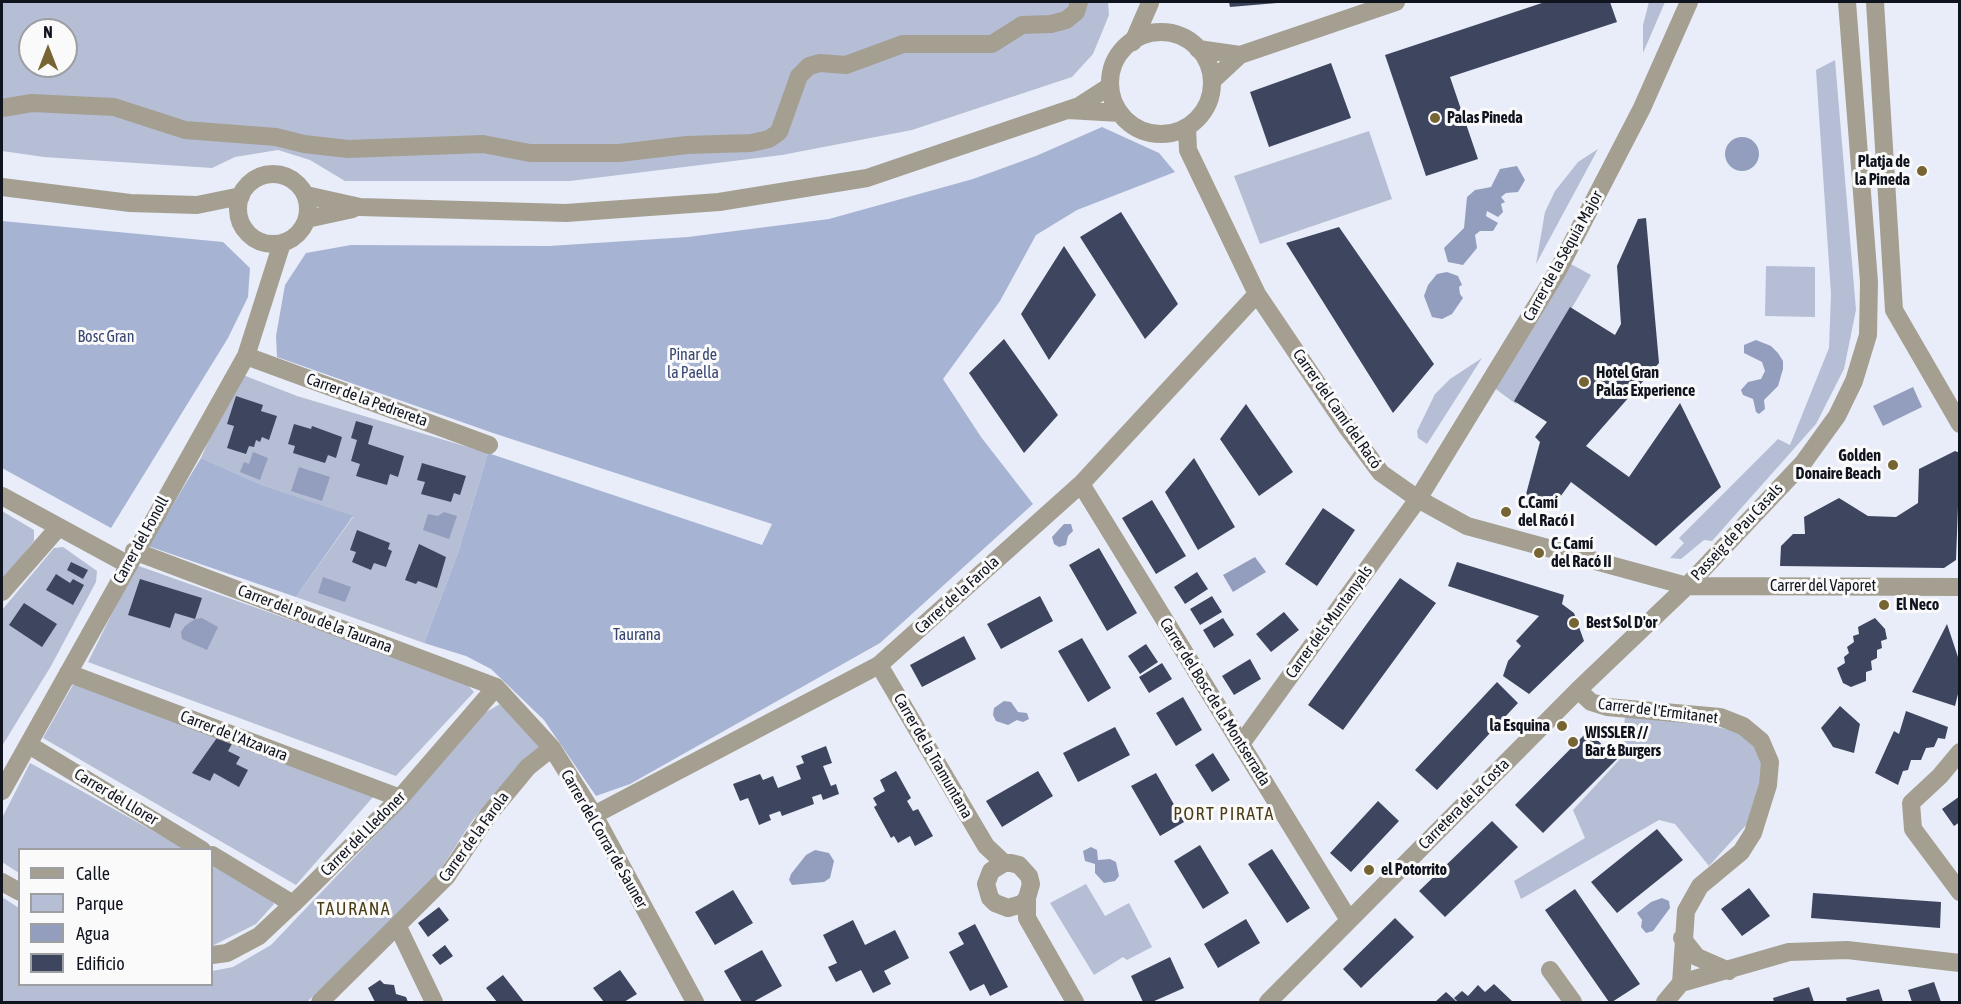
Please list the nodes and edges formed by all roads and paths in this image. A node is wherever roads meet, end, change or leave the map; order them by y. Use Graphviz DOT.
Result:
graph roads {
  1 [pos="1079,2"];
  2 [pos="1150,2"];
  3 [pos="1396,2"];
  4 [pos="1689,2"];
  5 [pos="1847,2"];
  6 [pos="1875,2"];
  7 [pos="1167,33"];
  8 [pos="1133,42"];
  9 [pos="1198,49"];
  10 [pos="1240,55"];
  11 [pos="1212,81"];
  12 [pos="1110,86"];
  13 [pos="2,108"];
  14 [pos="1073,108"];
  15 [pos="1120,113"];
  16 [pos="1187,127"];
  17 [pos="1167,134"];
  18 [pos="1188,150"];
  19 [pos="2,187"];
  20 [pos="306,195"];
  21 [pos="241,196"];
  22 [pos="197,205"];
  23 [pos="360,207"];
  24 [pos="307,219"];
  25 [pos="240,221"];
  26 [pos="260,241"];
  27 [pos="282,243"];
  28 [pos="268,282"];
  29 [pos="1257,294"];
  30 [pos="246,356"];
  31 [pos="1959,424"];
  32 [pos="489,445"];
  33 [pos="1081,484"];
  34 [pos="2,496"];
  35 [pos="1418,500"];
  36 [pos="58,528"];
  37 [pos="131,558"];
  38 [pos="1687,586"];
  39 [pos="1959,587"];
  40 [pos="2,592"];
  41 [pos="1663,609"];
  42 [pos="879,665"];
  43 [pos="68,673"];
  44 [pos="496,687"];
  45 [pos="1578,690"];
  46 [pos="1241,744"];
  47 [pos="29,745"];
  48 [pos="552,748"];
  49 [pos="1959,752"];
  50 [pos="2,792"];
  51 [pos="400,798"];
  52 [pos="594,816"];
  53 [pos="200,848"];
  54 [pos="213,856"];
  55 [pos="997,867"];
  56 [pos="2,882"];
  57 [pos="18,891"];
  58 [pos="1959,892"];
  59 [pos="1027,898"];
  60 [pos="292,904"];
  61 [pos="1008,908"];
  62 [pos="1027,918"];
  63 [pos="1349,920"];
  64 [pos="398,927"];
  65 [pos="1682,938"];
  66 [pos="213,955"];
  67 [pos="1959,963"];
  68 [pos="1550,970"];
  69 [pos="1729,971"];
  70 [pos="1681,983"];
  71 [pos="320,1002"];
  72 [pos="434,1002"];
  73 [pos="695,1002"];
  74 [pos="1076,1002"];
  75 [pos="1268,1002"];
  76 [pos="1573,1002"];
  77 [pos="1665,1002"];
  1 -- 13 [label="street"];
  2 -- 7 [label="street"];
  2 -- 8 [label="street"];
  3 -- 10 [label="street"];
  4 -- 35 [label="street, Carrer de la Sèquia Major"];
  5 -- 38 [label="street, Passeig de Pau Casals"];
  6 -- 31 [label="street"];
  7 -- 8 [label="street"];
  7 -- 9 [label="street"];
  8 -- 12 [label="street"];
  9 -- 10 [label="street"];
  9 -- 11 [label="street"];
  10 -- 11 [label="street"];
  11 -- 16 [label="street"];
  12 -- 14 [label="street"];
  12 -- 15 [label="street"];
  14 -- 15 [label="street"];
  14 -- 23 [label="street"];
  15 -- 17 [label="street"];
  16 -- 17 [label="street"];
  16 -- 18 [label="street, Carrer del Camí del Racó"];
  17 -- 18 [label="street, Carrer del Camí del Racó"];
  18 -- 29 [label="street, Carrer del Camí del Racó"];
  19 -- 22 [label="street"];
  20 -- 21 [label="street"];
  20 -- 23 [label="street"];
  20 -- 24 [label="street"];
  21 -- 22 [label="street"];
  21 -- 25 [label="street"];
  22 -- 25 [label="street"];
  23 -- 24 [label="street"];
  24 -- 27 [label="street"];
  25 -- 26 [label="street"];
  26 -- 27 [label="street"];
  26 -- 28 [label="street, Carrer del Fonoll"];
  27 -- 28 [label="street, Carrer del Fonoll"];
  28 -- 30 [label="street, Carrer del Fonoll"];
  29 -- 33 [label="street, Carrer de la Farola"];
  29 -- 35 [label="street, Carrer del Camí del Racó"];
  30 -- 32 [label="street, Carrer de la Pedrereta"];
  30 -- 37 [label="street, Carrer del Fonoll"];
  33 -- 42 [label="street, Carrer de la Farola"];
  33 -- 46 [label="street, Carrer del Bosc de la Montserrada"];
  34 -- 36 [label="street, Carrer del Pou de la Taurana"];
  35 -- 38 [label="street, Carrer del Camí del Racó"];
  35 -- 46 [label="street, Carrer dels Muntanyals"];
  36 -- 37 [label="street, Carrer del Pou de la Taurana"];
  36 -- 40 [label="street"];
  37 -- 43 [label="street, Carrer del Fonoll"];
  37 -- 44 [label="street, Carrer del Pou de la Taurana"];
  38 -- 39 [label="street, Carrer del Vaporet"];
  38 -- 41 [label="street, Passeig de Pau Casals"];
  41 -- 45 [label="street, Carretera de la Costa"];
  42 -- 52 [label="street, Carrer de la Farola"];
  42 -- 55 [label="street, Carrer de la Tramuntana"];
  43 -- 47 [label="street, Carrer del Fonoll"];
  43 -- 51 [label="street, Carrer de l'Atzavara"];
  44 -- 48 [label="street, Carrer del Corrar de Sauner"];
  44 -- 51 [label="street, Carrer del Lledoner"];
  45 -- 63 [label="street, Carretera de la Costa"];
  45 -- 65 [label="street, Carrer de l'Ermitanet"];
  46 -- 63 [label="street, Carrer del Bosc de la Montserrada"];
  47 -- 50 [label="street, Carrer del Fonoll"];
  47 -- 53 [label="street, Carrer del Llorer"];
  48 -- 52 [label="street, Carrer del Corrar de Sauner"];
  48 -- 64 [label="street, Carrer de la Farola"];
  49 -- 58 [label="street"];
  51 -- 60 [label="street, Carrer del Lledoner"];
  52 -- 73 [label="street, Carrer del Corrar de Sauner"];
  54 -- 60 [label="street"];
  55 -- 59 [label="street"];
  55 -- 61 [label="street"];
  56 -- 57 [label="street"];
  59 -- 61 [label="street"];
  59 -- 62 [label="street"];
  60 -- 66 [label="street, Carrer del Lledoner"];
  61 -- 62 [label="street"];
  62 -- 74 [label="street"];
  63 -- 75 [label="street, Carretera de la Costa"];
  64 -- 71 [label="street, Carrer de la Farola"];
  64 -- 72 [label="street"];
  65 -- 69 [label="street"];
  65 -- 70 [label="street, Carrer de l'Ermitanet"];
  67 -- 69 [label="street"];
  68 -- 76 [label="street"];
  69 -- 70 [label="street"];
  70 -- 77 [label="street"];
}
